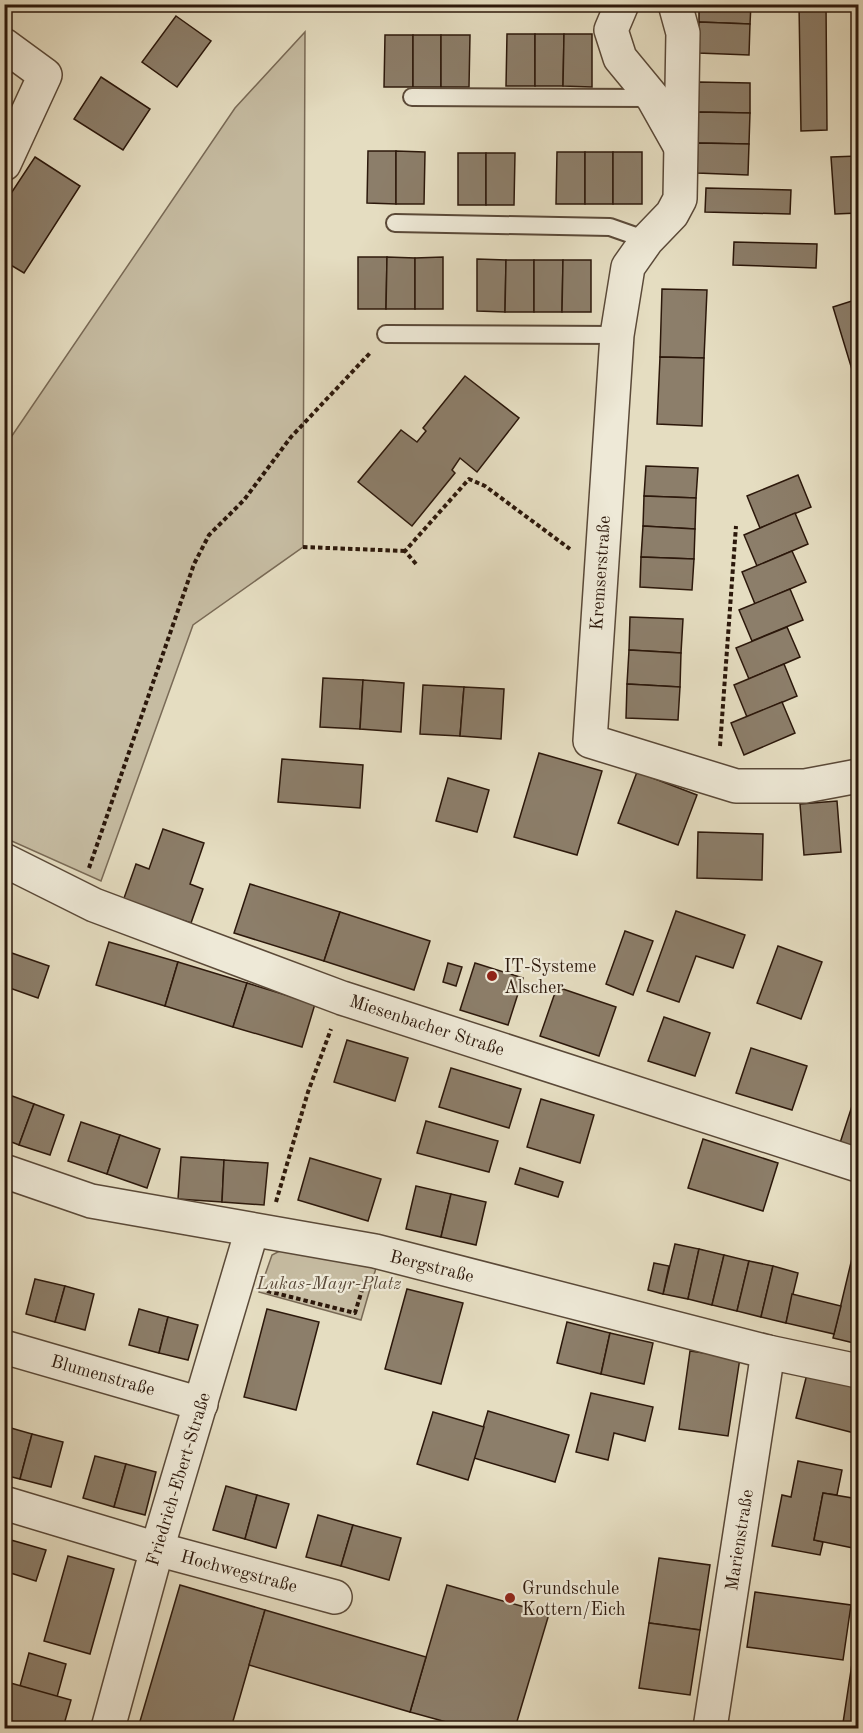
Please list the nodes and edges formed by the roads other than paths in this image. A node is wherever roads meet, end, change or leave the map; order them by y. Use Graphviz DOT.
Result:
graph roads {
  1 [pos="622,4"];
  2 [pos="675,4"];
  3 [pos="4,45"];
  4 [pos="412,97"];
  5 [pos="653,98"];
  6 [pos="681,148"];
  7 [pos="4,164"];
  8 [pos="395,223"];
  9 [pos="647,240"];
  10 [pos="386,334"];
  11 [pos="617,335"];
  12 [pos="858,776"];
  13 [pos="4,860"];
  14 [pos="858,1165"];
  15 [pos="4,1171"];
  16 [pos="260,1231"];
  17 [pos="4,1347"];
  18 [pos="768,1352"];
  19 [pos="858,1371"];
  20 [pos="201,1404"];
  21 [pos="4,1503"];
  22 [pos="156,1549"];
  23 [pos="335,1597"];
  24 [pos="108,1728"];
  25 [pos="710,1728"];
  1 -- 5 [label="street"];
  2 -- 6 [label="street, Kremserstraße"];
  3 -- 7 [label="street"];
  4 -- 5 [label="lane"];
  5 -- 6 [label="street"];
  6 -- 9 [label="street, Kremserstraße"];
  8 -- 9 [label="lane"];
  9 -- 11 [label="street, Kremserstraße"];
  10 -- 11 [label="lane"];
  11 -- 12 [label="street, Kremserstraße"];
  13 -- 14 [label="street, Miesenbacher Straße"];
  15 -- 16 [label="street, Bergstraße"];
  16 -- 18 [label="street, Bergstraße"];
  16 -- 20 [label="street, Friedrich-Ebert-Straße"];
  17 -- 20 [label="street, Blumenstraße"];
  18 -- 19 [label="street, Bergstraße"];
  18 -- 25 [label="street, Marienstraße"];
  20 -- 22 [label="street, Friedrich-Ebert-Straße"];
  21 -- 22 [label="street, Hochwegstraße"];
  22 -- 23 [label="street, Hochwegstraße"];
  22 -- 24 [label="street, Friedrich-Ebert-Straße"];
}
